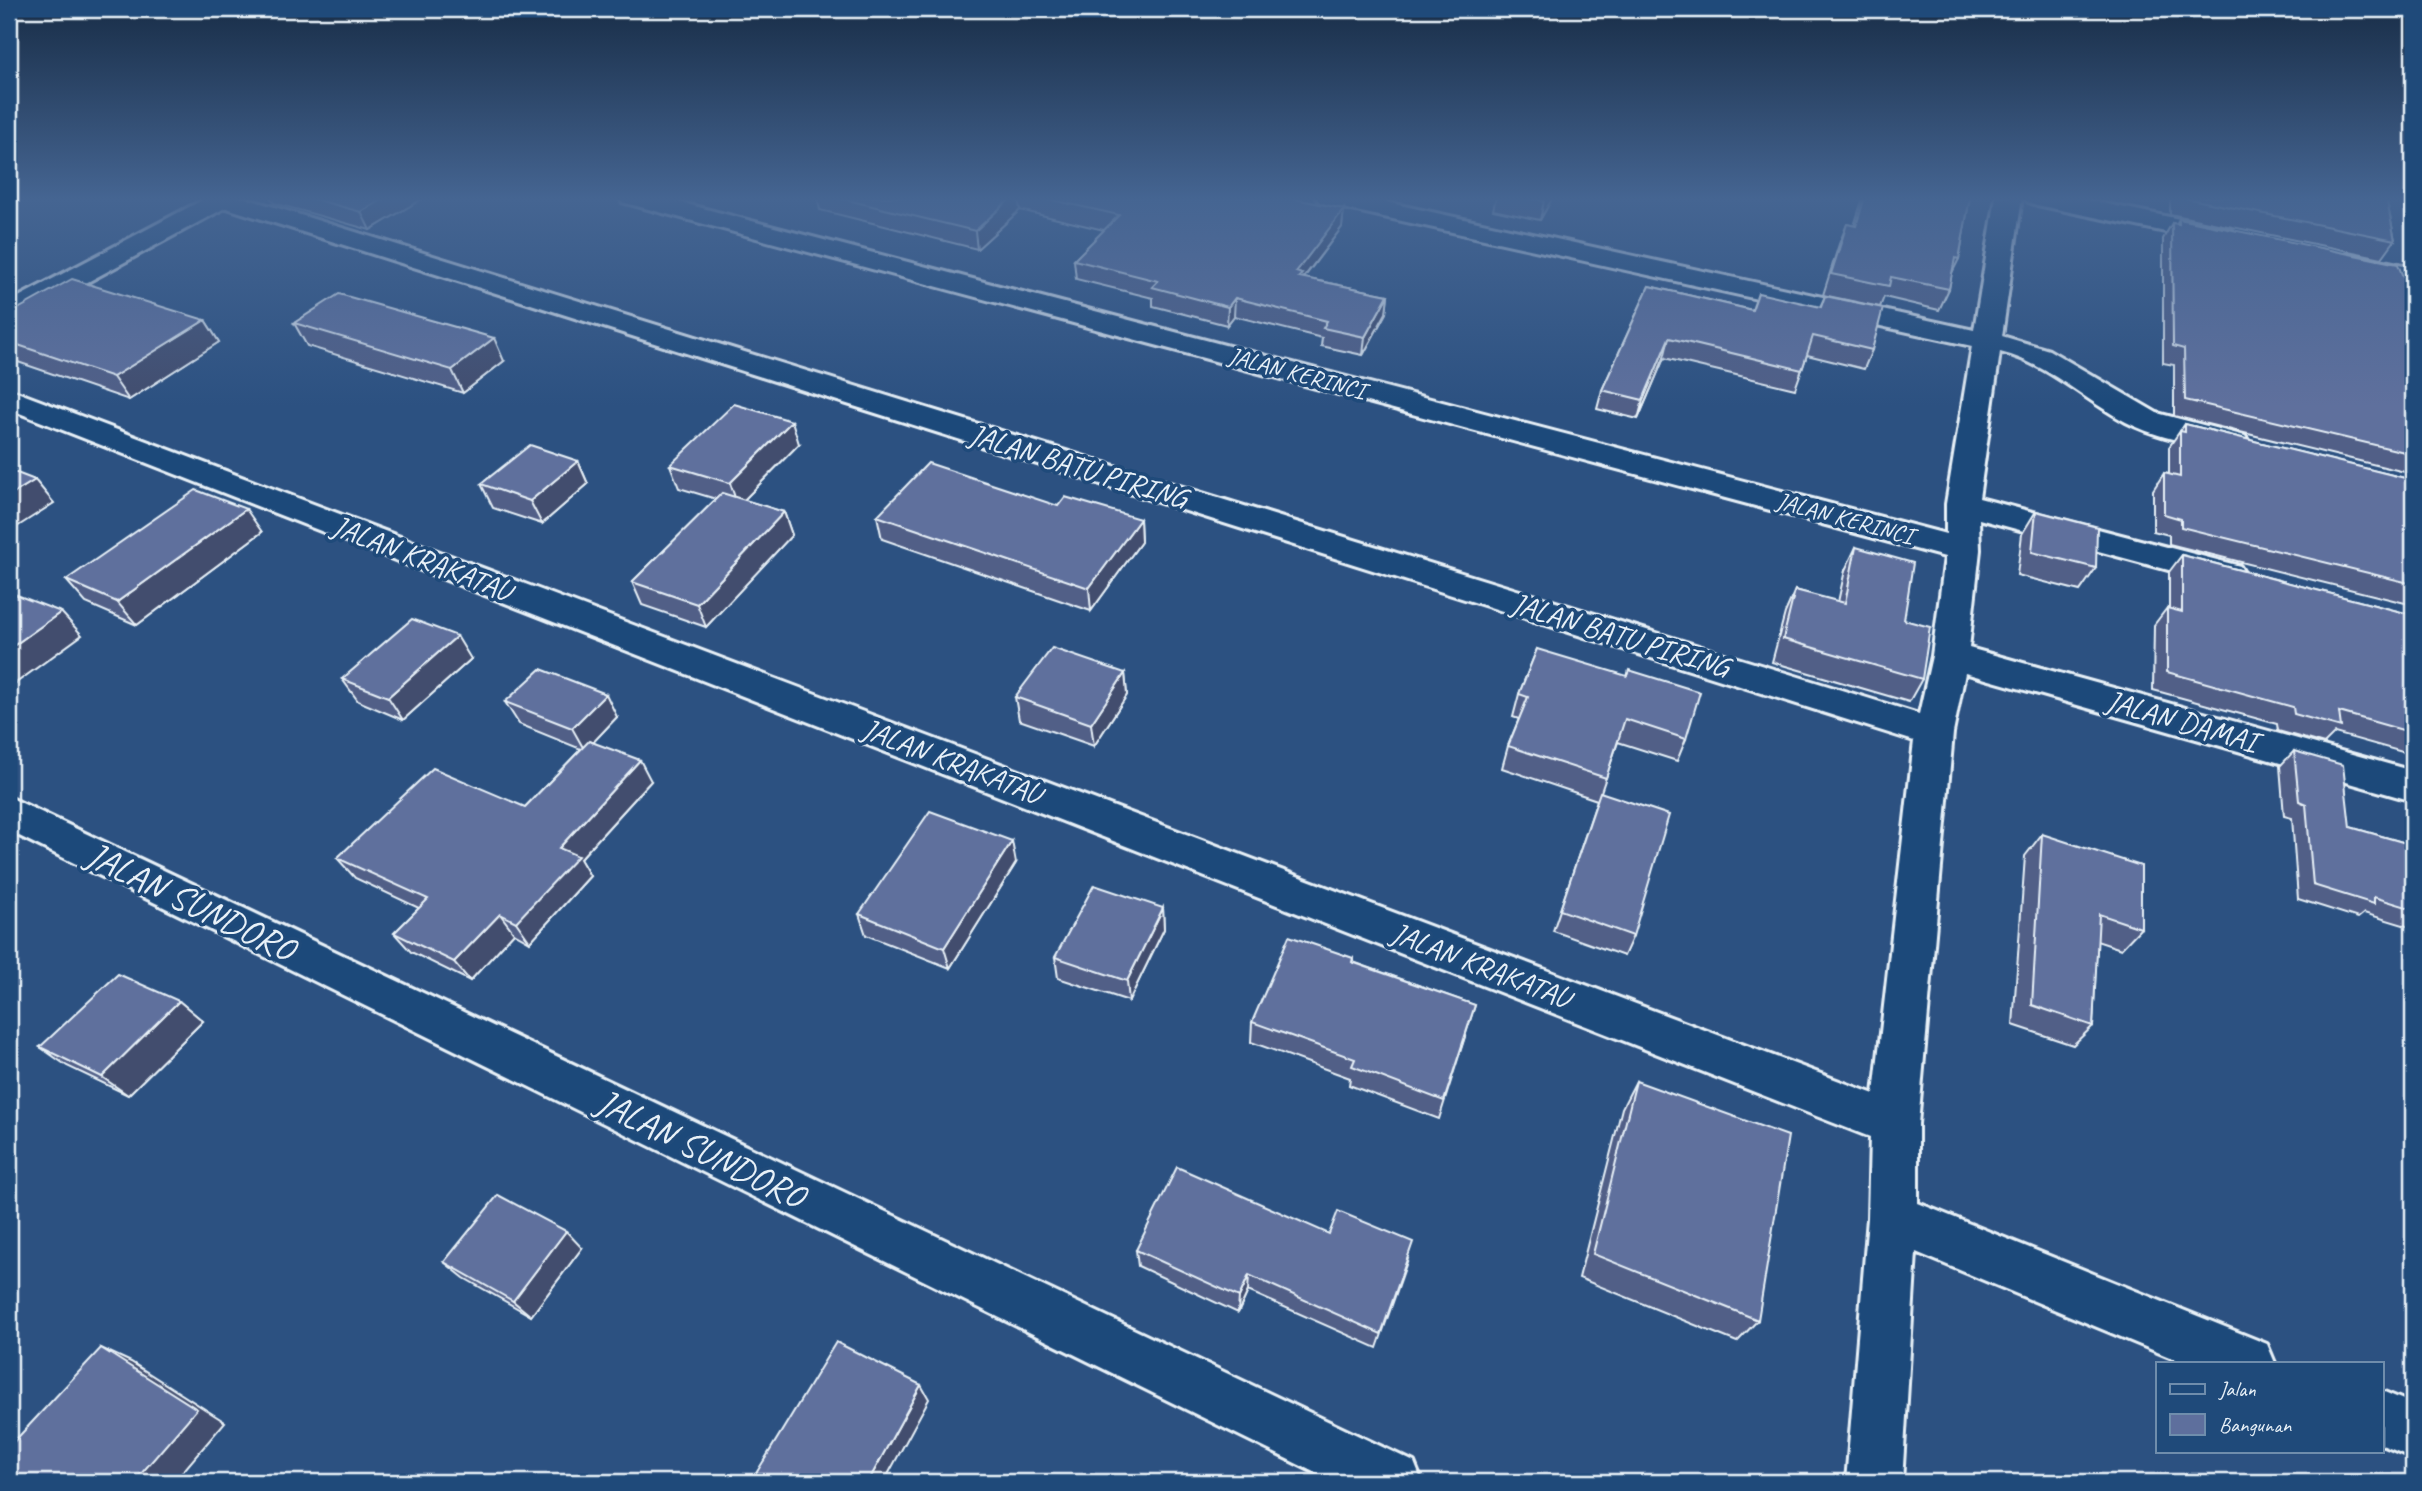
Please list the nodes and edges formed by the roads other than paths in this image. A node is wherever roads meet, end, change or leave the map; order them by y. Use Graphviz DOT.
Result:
graph roads {
  1 [pos="96,267"];
  2 [pos="444,267"];
  3 [pos="894,267"];
  4 [pos="1648,267"];
  5 [pos="1997,267"];
  6 [pos="2371,267"];
  7 [pos="2413,275"];
  8 [pos="9,313"];
  9 [pos="1985,340"];
  10 [pos="9,398"];
  11 [pos="2267,451"];
  12 [pos="1962,504"];
  13 [pos="1963,550"];
  14 [pos="2254,581"];
  15 [pos="1950,656"];
  16 [pos="1934,733"];
  17 [pos="2413,786"];
  18 [pos="9,813"];
  19 [pos="1894,1124"];
  20 [pos="1894,1218"];
  21 [pos="2246,1362"];
  22 [pos="2384,1419"];
  23 [pos="2413,1431"];
  24 [pos="1394,1482"];
  25 [pos="1874,1482"];
  1 -- 8 [label="street"];
  2 -- 16 [label="street, JALAN BATU PIRING"];
  3 -- 13 [label="street, JALAN KERINCI"];
  4 -- 9 [label="street"];
  5 -- 9 [label="street"];
  6 -- 7 [label="street"];
  9 -- 11 [label="street"];
  9 -- 12 [label="street"];
  10 -- 19 [label="street, JALAN KRAKATAU"];
  12 -- 13 [label="street"];
  12 -- 14 [label="street"];
  13 -- 15 [label="street"];
  15 -- 16 [label="street"];
  15 -- 17 [label="street, JALAN DAMAI"];
  16 -- 19 [label="street"];
  18 -- 24 [label="street, JALAN SUNDORO"];
  19 -- 20 [label="street"];
  20 -- 21 [label="street"];
  20 -- 25 [label="street"];
  22 -- 23 [label="street"];
}
